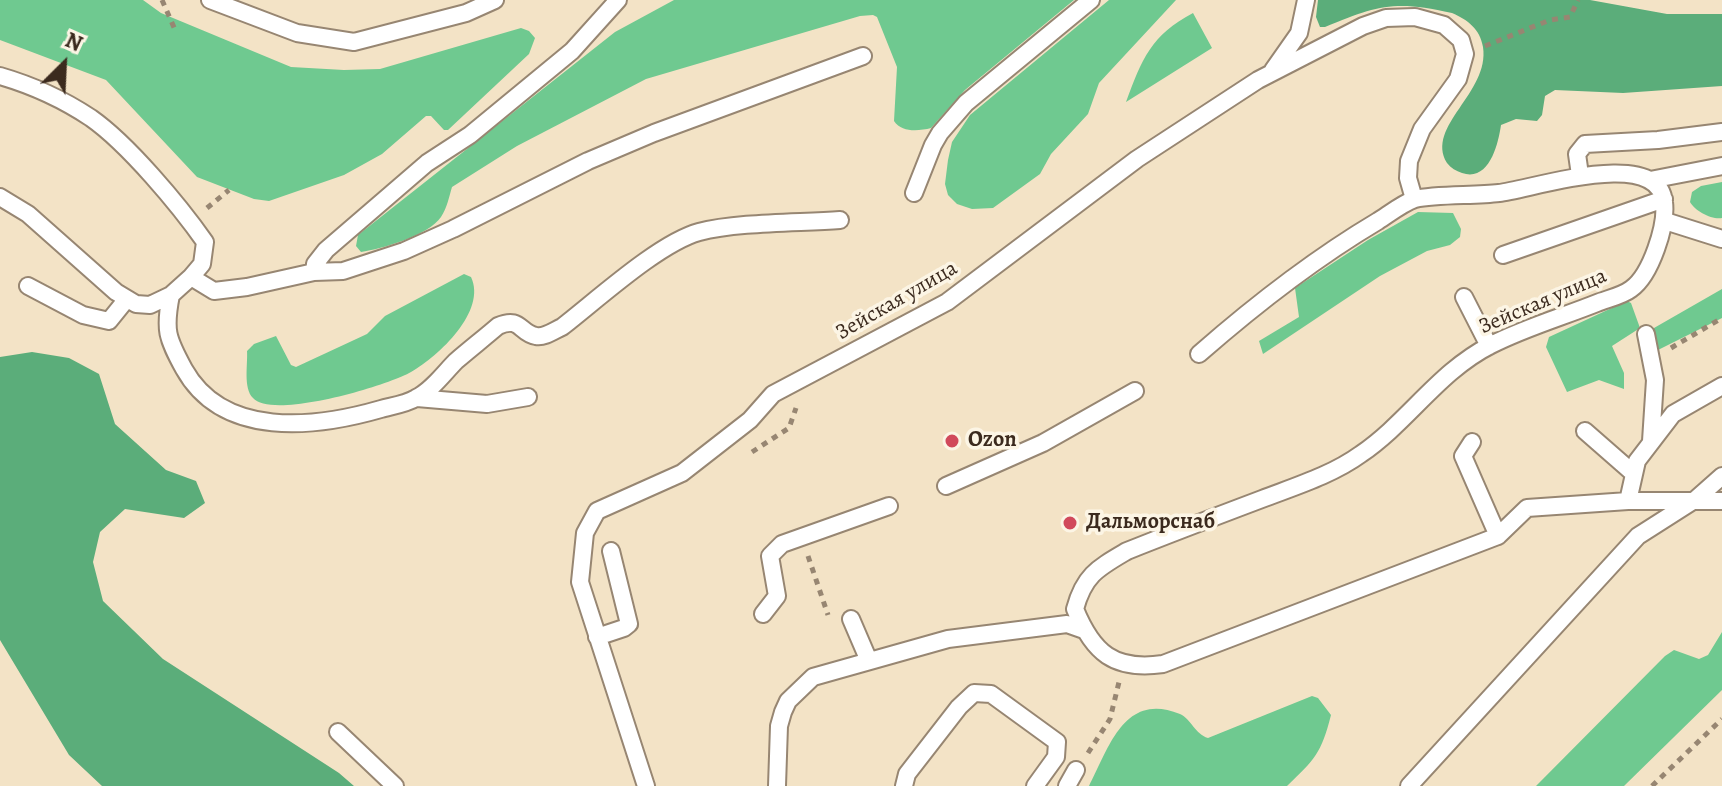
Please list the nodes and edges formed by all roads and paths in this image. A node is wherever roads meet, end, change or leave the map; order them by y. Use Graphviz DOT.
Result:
graph roads {
  1 [pos="162,0"];
  2 [pos="210,0"];
  3 [pos="495,0"];
  4 [pos="618,0"];
  5 [pos="1091,0"];
  6 [pos="1306,0"];
  7 [pos="1578,0"];
  8 [pos="176,32"];
  9 [pos="1489,44"];
  10 [pos="863,56"];
  11 [pos="1270,74"];
  12 [pos="0,76"];
  13 [pos="1722,132"];
  14 [pos="1722,166"];
  15 [pos="1580,175"];
  16 [pos="1650,180"];
  17 [pos="914,193"];
  18 [pos="0,197"];
  19 [pos="1414,199"];
  20 [pos="1664,199"];
  21 [pos="840,220"];
  22 [pos="1665,221"];
  23 [pos="1722,239"];
  24 [pos="1503,255"];
  25 [pos="314,272"];
  26 [pos="191,277"];
  27 [pos="28,286"];
  28 [pos="171,295"];
  29 [pos="1464,297"];
  30 [pos="126,300"];
  31 [pos="1722,318"];
  32 [pos="1646,334"];
  33 [pos="1489,346"];
  34 [pos="1199,354"];
  35 [pos="1652,358"];
  36 [pos="1722,386"];
  37 [pos="1135,391"];
  38 [pos="528,397"];
  39 [pos="417,398"];
  40 [pos="1585,431"];
  41 [pos="1472,442"];
  42 [pos="1651,443"];
  43 [pos="1633,473"];
  44 [pos="1722,476"];
  45 [pos="946,486"];
  46 [pos="1696,499"];
  47 [pos="1628,501"];
  48 [pos="1722,501"];
  49 [pos="889,506"];
  50 [pos="1498,536"];
  51 [pos="802,539"];
  52 [pos="611,551"];
  53 [pos="763,614"];
  54 [pos="851,619"];
  55 [pos="832,626"];
  56 [pos="1084,630"];
  57 [pos="597,637"];
  58 [pos="869,661"];
  59 [pos="1124,663"];
  60 [pos="1722,719"];
  61 [pos="338,732"];
  62 [pos="1076,770"];
  63 [pos="395,786"];
  64 [pos="646,786"];
  65 [pos="777,786"];
  66 [pos="904,786"];
  67 [pos="1035,786"];
  68 [pos="1067,786"];
  69 [pos="1409,786"];
  70 [pos="1652,786"];
  1 -- 8 [label="path"];
  2 -- 3 [label="lane"];
  4 -- 25 [label="lane"];
  5 -- 17 [label="lane"];
  6 -- 11 [label="lane"];
  7 -- 9 [label="path"];
  10 -- 25 [label="lane"];
  11 -- 19 [label="lane, Зейская улица"];
  11 -- 57 [label="lane, Зейская улица"];
  12 -- 26 [label="lane"];
  13 -- 15 [label="lane"];
  14 -- 16 [label="lane"];
  15 -- 16 [label="lane"];
  15 -- 19 [label="lane"];
  16 -- 20 [label="lane"];
  18 -- 30 [label="lane"];
  19 -- 34 [label="lane"];
  20 -- 22 [label="lane, Зейская улица"];
  20 -- 24 [label="lane"];
  21 -- 39 [label="lane"];
  22 -- 23 [label="lane"];
  22 -- 33 [label="lane, Зейская улица"];
  25 -- 26 [label="lane"];
  26 -- 28 [label="lane"];
  27 -- 30 [label="lane"];
  28 -- 30 [label="lane"];
  28 -- 39 [label="lane"];
  29 -- 33 [label="lane"];
  31 -- 35 [label="path"];
  32 -- 35 [label="lane"];
  33 -- 56 [label="lane, Зейская улица"];
  35 -- 42 [label="lane"];
  36 -- 42 [label="lane"];
  37 -- 45 [label="lane"];
  38 -- 39 [label="lane"];
  40 -- 43 [label="lane"];
  41 -- 50 [label="lane"];
  42 -- 43 [label="lane"];
  43 -- 47 [label="lane"];
  44 -- 46 [label="lane"];
  46 -- 47 [label="lane"];
  46 -- 48 [label="lane"];
  46 -- 69 [label="lane"];
  47 -- 50 [label="lane"];
  49 -- 51 [label="lane"];
  50 -- 59 [label="lane"];
  51 -- 53 [label="lane"];
  51 -- 55 [label="path"];
  52 -- 57 [label="lane"];
  54 -- 58 [label="lane"];
  56 -- 58 [label="lane"];
  56 -- 59 [label="lane"];
  57 -- 64 [label="lane, Зейская улица"];
  58 -- 65 [label="lane"];
  59 -- 62 [label="path"];
  60 -- 70 [label="path"];
  61 -- 63 [label="lane"];
  62 -- 68 [label="lane"];
  66 -- 67 [label="lane"];
}
